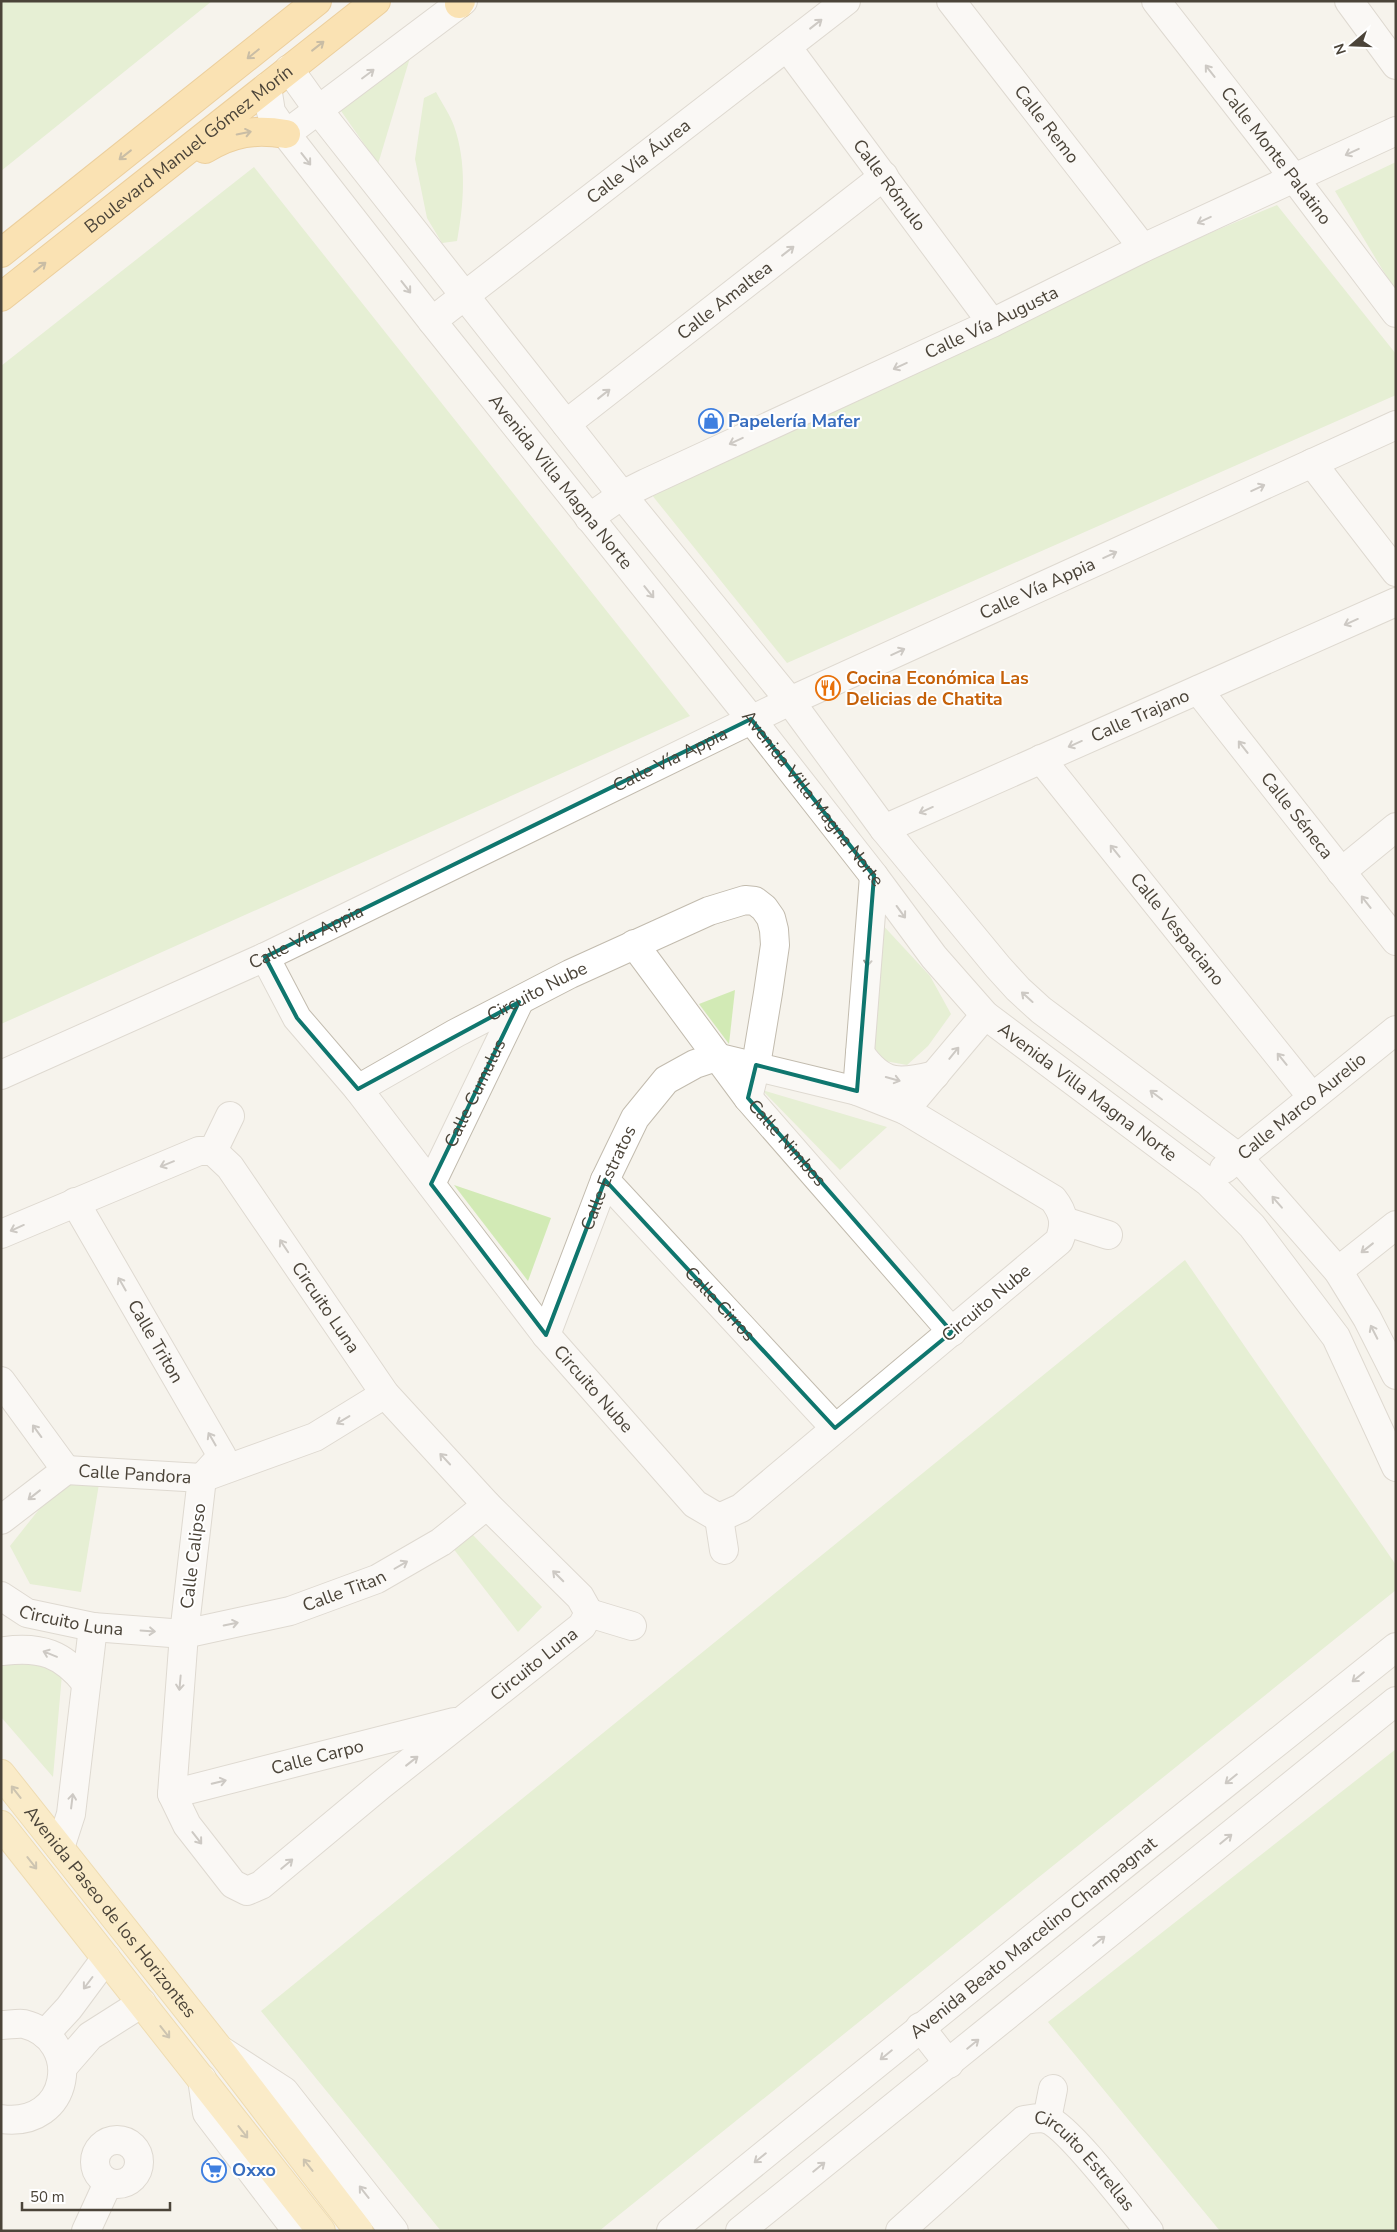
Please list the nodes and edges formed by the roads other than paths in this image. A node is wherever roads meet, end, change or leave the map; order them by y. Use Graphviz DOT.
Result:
graph roads {
  1 [pos="318,1"];
  2 [pos="334,1"];
  3 [pos="376,1"];
  4 [pos="846,1"];
  5 [pos="951,1"];
  6 [pos="1156,1"];
  7 [pos="1349,1"];
  8 [pos="461,2"];
  9 [pos="787,47"];
  10 [pos="1396,65"];
  11 [pos="289,69"];
  12 [pos="267,87"];
  13 [pos="319,111"];
  14 [pos="1396,131"];
  15 [pos="286,134"];
  16 [pos="884,176"];
  17 [pos="1294,178"];
  18 [pos="140,189"];
  19 [pos="41,222"];
  20 [pos="1,238"];
  21 [pos="1143,248"];
  22 [pos="1,253"];
  23 [pos="464,294"];
  24 [pos="1,297"];
  25 [pos="1396,313"];
  26 [pos="432,321"];
  27 [pos="992,323"];
  28 [pos="566,424"];
  29 [pos="1396,426"];
  30 [pos="1312,463"];
  31 [pos="622,495"];
  32 [pos="589,518"];
  33 [pos="1396,572"];
  34 [pos="1396,602"];
  35 [pos="1198,690"];
  36 [pos="790,701"];
  37 [pos="751,720"];
  38 [pos="1041,759"];
  39 [pos="1396,827"];
  40 [pos="884,829"];
  41 [pos="1341,872"];
  42 [pos="874,876"];
  43 [pos="1396,941"];
  44 [pos="634,944"];
  45 [pos="265,957"];
  46 [pos="519,1002"];
  47 [pos="985,1015"];
  48 [pos="1396,1030"];
  49 [pos="860,1053"];
  50 [pos="716,1057"];
  51 [pos="756,1065"];
  52 [pos="1,1075"];
  53 [pos="935,1075"];
  54 [pos="358,1089"];
  55 [pos="857,1091"];
  56 [pos="748,1098"];
  57 [pos="1312,1098"];
  58 [pos="905,1110"];
  59 [pos="230,1116"];
  60 [pos="213,1151"];
  61 [pos="1238,1157"];
  62 [pos="605,1180"];
  63 [pos="1208,1182"];
  64 [pos="431,1184"];
  65 [pos="75,1202"];
  66 [pos="1064,1221"];
  67 [pos="1396,1225"];
  68 [pos="1,1234"];
  69 [pos="1108,1235"];
  70 [pos="1338,1271"];
  71 [pos="952,1332"];
  72 [pos="546,1335"];
  73 [pos="1396,1375"];
  74 [pos="1,1381"];
  75 [pos="385,1394"];
  76 [pos="835,1428"];
  77 [pos="1396,1467"];
  78 [pos="66,1470"];
  79 [pos="202,1478"];
  80 [pos="487,1506"];
  81 [pos="719,1518"];
  82 [pos="1,1520"];
  83 [pos="724,1550"];
  84 [pos="1,1596"];
  85 [pos="28,1613"];
  86 [pos="589,1613"];
  87 [pos="632,1626"];
  88 [pos="94,1627"];
  89 [pos="184,1634"];
  90 [pos="1396,1646"];
  91 [pos="3,1652"];
  92 [pos="86,1683"];
  93 [pos="1396,1701"];
  94 [pos="464,1720"];
  95 [pos="357,1747"];
  96 [pos="1,1774"];
  97 [pos="381,1785"];
  98 [pos="172,1794"];
  99 [pos="1,1825"];
  100 [pos="60,1848"];
  101 [pos="1042,1932"];
  102 [pos="106,1958"];
  103 [pos="1070,1965"];
  104 [pos="142,2003"];
  105 [pos="1,2025"];
  106 [pos="920,2027"];
  107 [pos="45,2034"];
  108 [pos="220,2050"];
  109 [pos="949,2064"];
  110 [pos="62,2067"];
  111 [pos="202,2079"];
  112 [pos="1053,2089"];
  113 [pos="1,2119"];
  114 [pos="1047,2119"];
  115 [pos="108,2183"];
  116 [pos="86,2231"];
  117 [pos="297,2231"];
  118 [pos="321,2231"];
  119 [pos="359,2231"];
  120 [pos="394,2231"];
  121 [pos="671,2231"];
  122 [pos="740,2231"];
  123 [pos="900,2231"];
  124 [pos="1148,2231"];
  1 -- 19 [label="highway, Boulevard Manuel Gómez Morín, one-way"];
  2 -- 12 [label="highway"];
  11 -- 3 [label="highway, Boulevard Manuel Gómez Morín, one-way"];
  9 -- 4 [label="street, Calle Vía Áurea, one-way"];
  5 -- 21 [label="street, Calle Remo"];
  17 -- 6 [label="street, Calle Monte Palatino, one-way"];
  7 -- 10 [label="street"];
  13 -- 8 [label="street, one-way"];
  9 -- 16 [label="street, Calle Rómulo"];
  9 -- 23 [label="street, Calle Vía Áurea"];
  11 -- 12 [label="highway, Boulevard Manuel Gómez Morín"];
  11 -- 13 [label="street"];
  12 -- 15 [label="street, Avenida Villa Magna Norte"];
  12 -- 18 [label="highway, Boulevard Manuel Gómez Morín"];
  13 -- 15 [label="street"];
  13 -- 23 [label="street"];
  14 -- 17 [label="street, Calle Vía Augusta, one-way"];
  18 -- 15 [label="highway, one-way"];
  15 -- 26 [label="street, Avenida Villa Magna Norte, one-way"];
  16 -- 27 [label="street, Calle Rómulo"];
  28 -- 16 [label="street, Calle Amaltea, one-way"];
  17 -- 21 [label="street, Calle Vía Augusta, one-way"];
  17 -- 25 [label="street, Calle Monte Palatino"];
  24 -- 18 [label="highway, Boulevard Manuel Gómez Morín, one-way"];
  19 -- 20 [label="main road"];
  19 -- 22 [label="highway, Boulevard Manuel Gómez Morín"];
  21 -- 27 [label="street, Calle Vía Augusta"];
  23 -- 26 [label="street, Calle Vía Áurea"];
  23 -- 28 [label="street"];
  26 -- 32 [label="street, Avenida Villa Magna Norte"];
  27 -- 31 [label="street, Calle Vía Augusta, one-way"];
  28 -- 31 [label="street"];
  29 -- 30 [label="street, Calle Vía Appia"];
  30 -- 33 [label="street"];
  36 -- 30 [label="street, Calle Vía Appia, one-way"];
  31 -- 32 [label="street, Calle Vía Augusta"];
  31 -- 36 [label="street"];
  32 -- 37 [label="street, Avenida Villa Magna Norte, one-way"];
  34 -- 35 [label="street, Calle Trajano, one-way"];
  35 -- 38 [label="street, Calle Trajano, one-way"];
  41 -- 35 [label="street, Calle Séneca, one-way"];
  36 -- 37 [label="street, Calle Vía Appia"];
  36 -- 40 [label="street"];
  37 -- 42 [label="street, Avenida Villa Magna Norte"];
  37 -- 45 [label="street, Calle Vía Appia"];
  38 -- 40 [label="street, Calle Trajano, one-way"];
  57 -- 38 [label="street, Calle Vespaciano, one-way"];
  39 -- 41 [label="street"];
  61 -- 40 [label="street, one-way"];
  43 -- 41 [label="street, Calle Séneca, one-way"];
  42 -- 47 [label="street, Avenida Villa Magna Norte, one-way"];
  42 -- 49 [label="street, one-way"];
  44 -- 46 [label="street, Circuito Nube"];
  44 -- 50 [label="street, Calle Nimbos"];
  44 -- 51 [label="street, Circuito Nube"];
  45 -- 52 [label="street, Calle Vía Appia"];
  45 -- 54 [label="street"];
  46 -- 54 [label="street, Circuito Nube"];
  46 -- 64 [label="street, Calle Cumulus"];
  53 -- 47 [label="street, one-way"];
  47 -- 63 [label="street, Avenida Villa Magna Norte"];
  48 -- 57 [label="street, Calle Marco Aurelio"];
  49 -- 53 [label="street, one-way"];
  49 -- 55 [label="street"];
  50 -- 51 [label="street"];
  50 -- 56 [label="street, Calle Nimbos"];
  50 -- 62 [label="street, Calle Estratos"];
  51 -- 55 [label="street"];
  51 -- 56 [label="street, Circuito Nube"];
  53 -- 58 [label="street"];
  54 -- 64 [label="street, Circuito Nube"];
  55 -- 58 [label="street"];
  56 -- 71 [label="street, Calle Nimbos"];
  57 -- 61 [label="street, Calle Marco Aurelio"];
  58 -- 66 [label="street"];
  59 -- 60 [label="street"];
  60 -- 65 [label="street, one-way"];
  75 -- 60 [label="street, Circuito Luna, one-way"];
  61 -- 63 [label="street, Calle Marco Aurelio"];
  70 -- 61 [label="street, one-way"];
  62 -- 72 [label="street, Calle Estratos"];
  62 -- 76 [label="street, Calle Cirros"];
  63 -- 77 [label="street, Avenida Villa Magna Norte"];
  64 -- 72 [label="street, Circuito Nube"];
  65 -- 68 [label="street, one-way"];
  79 -- 65 [label="street, Calle Triton, one-way"];
  66 -- 69 [label="street"];
  66 -- 71 [label="street, Circuito Nube"];
  67 -- 70 [label="street, one-way"];
  73 -- 70 [label="street, one-way"];
  71 -- 76 [label="street, Circuito Nube"];
  72 -- 81 [label="street, Circuito Nube"];
  78 -- 74 [label="street, Calle Pandora, one-way"];
  75 -- 79 [label="street, Calle Pandora, one-way"];
  80 -- 75 [label="street, Circuito Luna, one-way"];
  76 -- 81 [label="street, Circuito Nube"];
  78 -- 79 [label="street, Calle Pandora"];
  78 -- 82 [label="street, one-way"];
  79 -- 89 [label="street, Calle Calipso"];
  86 -- 80 [label="street, Circuito Luna, one-way"];
  89 -- 80 [label="street, Calle Titan, one-way"];
  81 -- 83 [label="street"];
  84 -- 85 [label="street, Circuito Luna"];
  85 -- 88 [label="street, Circuito Luna"];
  85 -- 91 [label="street"];
  86 -- 87 [label="street"];
  86 -- 94 [label="street, Circuito Luna"];
  88 -- 89 [label="street, Circuito Luna, one-way"];
  88 -- 92 [label="street"];
  89 -- 98 [label="street, one-way"];
  90 -- 101 [label="street, Avenida Beato Marcelino Champagnat, one-way"];
  92 -- 91 [label="street, one-way"];
  100 -- 92 [label="street, one-way"];
  103 -- 93 [label="street, one-way"];
  94 -- 95 [label="street, Calle Carpo"];
  97 -- 94 [label="street, Circuito Luna, one-way"];
  95 -- 97 [label="street"];
  98 -- 95 [label="street, Calle Carpo, one-way"];
  100 -- 96 [label="main road, Avenida Paseo de los Horizontes, one-way"];
  98 -- 97 [label="street, Circuito Luna, one-way"];
  99 -- 102 [label="main road, Avenida Paseo de los Horizontes, one-way"];
  100 -- 108 [label="main road, Avenida Paseo de los Horizontes"];
  101 -- 103 [label="street"];
  101 -- 106 [label="street, Avenida Beato Marcelino Champagnat"];
  102 -- 104 [label="main road, Avenida Paseo de los Horizontes"];
  102 -- 107 [label="street, one-way"];
  109 -- 103 [label="street, one-way"];
  104 -- 110 [label="street"];
  104 -- 111 [label="main road, Avenida Paseo de los Horizontes, one-way"];
  105 -- 107 [label="street"];
  106 -- 109 [label="street"];
  106 -- 121 [label="street, Avenida Beato Marcelino Champagnat, one-way"];
  107 -- 110 [label="street"];
  119 -- 108 [label="main road, Avenida Paseo de los Horizontes, one-way"];
  120 -- 108 [label="street, Avenida Paseo de los Horizontes, one-way"];
  122 -- 109 [label="street, one-way"];
  110 -- 113 [label="street"];
  111 -- 117 [label="street, Avenida Paseo de los Horizontes"];
  111 -- 118 [label="main road, Avenida Paseo de los Horizontes, one-way"];
  112 -- 114 [label="street"];
  114 -- 123 [label="street, Circuito Estrellas"];
  114 -- 124 [label="street, Circuito Estrellas"];
  115 -- 116 [label="street"];
}
